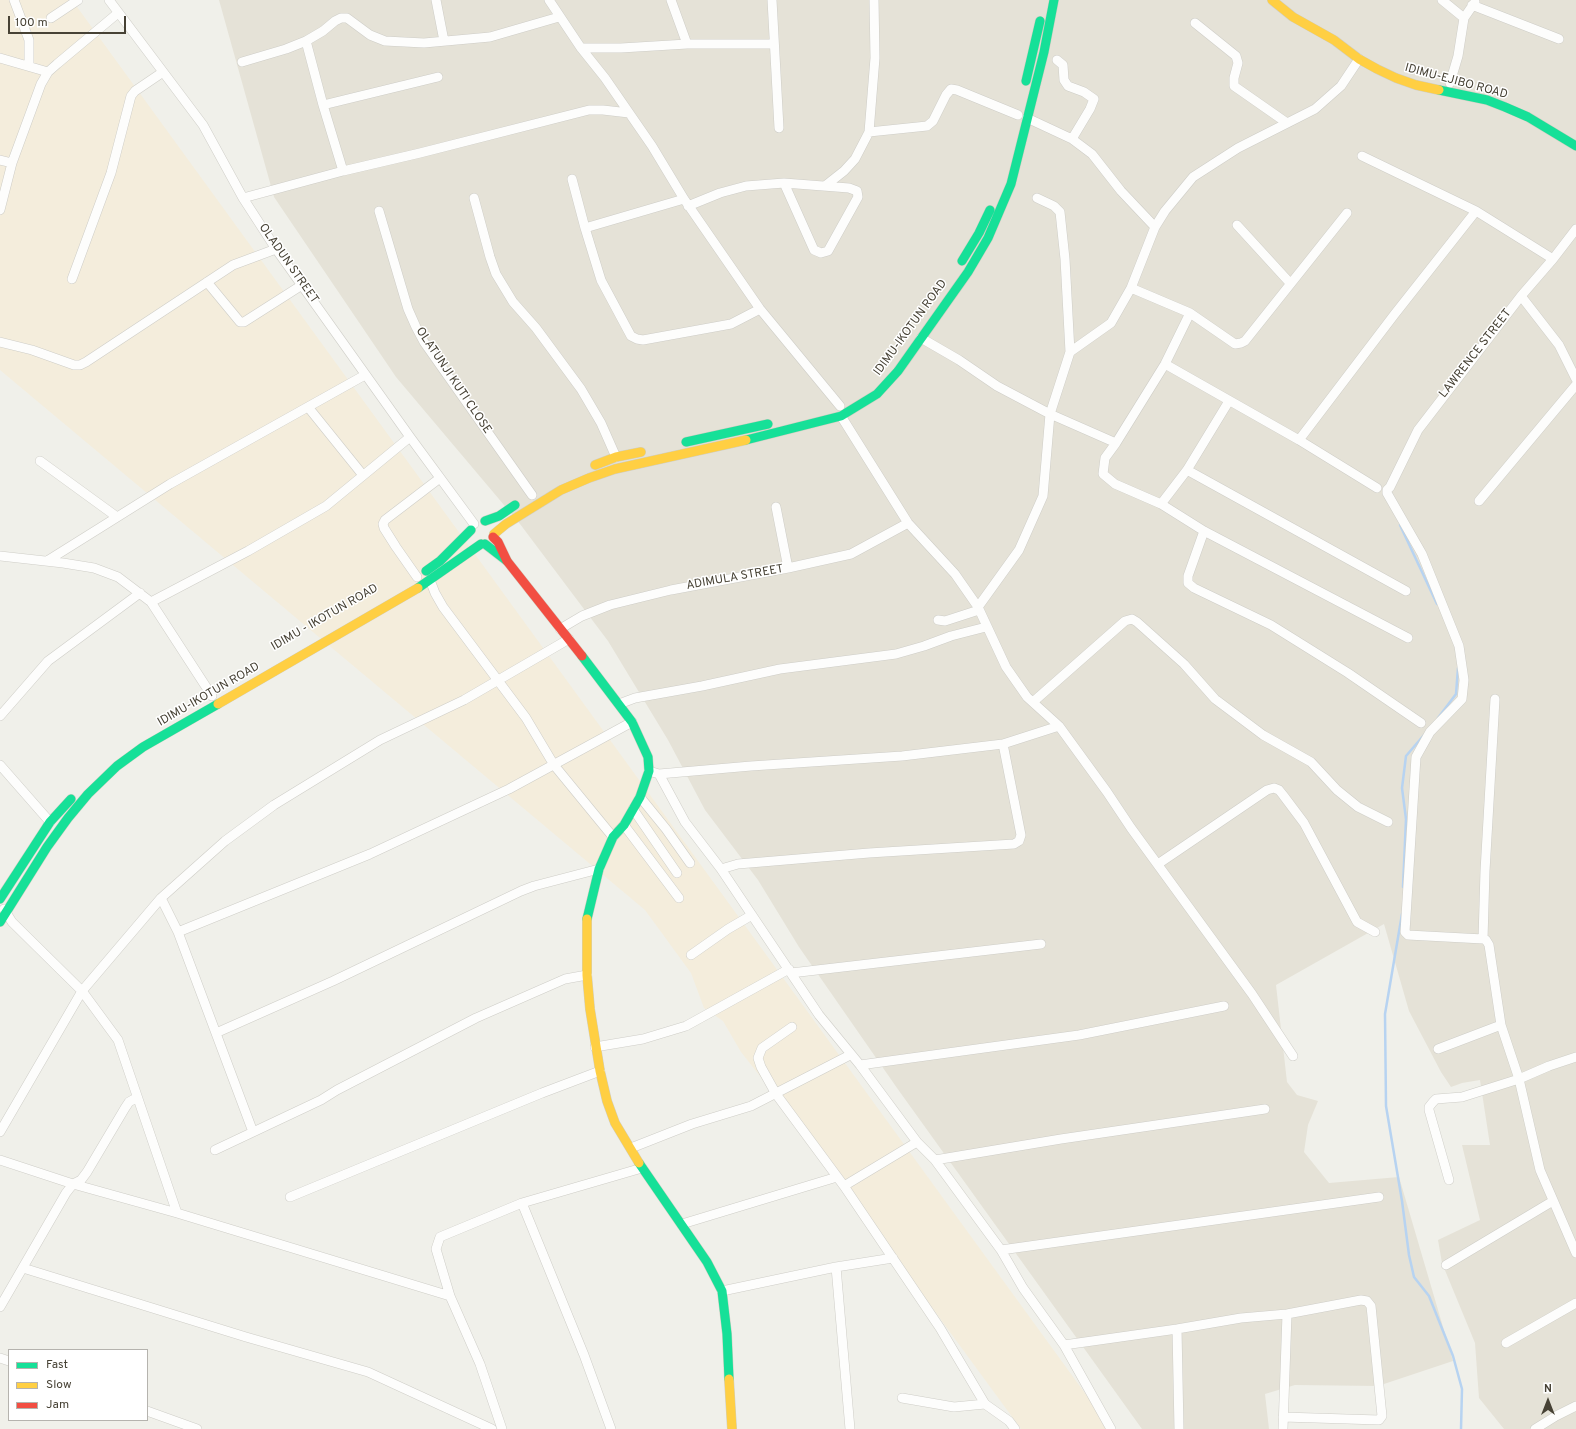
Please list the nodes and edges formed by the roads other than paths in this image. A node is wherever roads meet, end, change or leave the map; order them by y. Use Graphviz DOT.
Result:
graph roads {
  1 [pos="14,0"];
  2 [pos="78,0"];
  3 [pos="109,0"];
  4 [pos="436,0"];
  5 [pos="549,0"];
  6 [pos="670,0"];
  7 [pos="772,0"];
  8 [pos="874,0"];
  9 [pos="1054,0"];
  10 [pos="1272,0"];
  11 [pos="1286,0"];
  12 [pos="1442,0"];
  13 [pos="1474,3"];
  14 [pos="118,13"];
  15 [pos="1042,14"];
  16 [pos="559,17"];
  17 [pos="51,18"];
  18 [pos="1464,18"];
  19 [pos="1195,23"];
  20 [pos="1559,39"];
  21 [pos="444,41"];
  22 [pos="306,42"];
  23 [pos="687,44"];
  24 [pos="774,44"];
  25 [pos="581,48"];
  26 [pos="0,58"];
  27 [pos="1359,59"];
  28 [pos="1057,60"];
  29 [pos="242,62"];
  30 [pos="29,66"];
  31 [pos="48,72"];
  32 [pos="163,72"];
  33 [pos="438,77"];
  34 [pos="1450,83"];
  35 [pos="1023,92"];
  36 [pos="323,105"];
  37 [pos="629,113"];
  38 [pos="1020,116"];
  39 [pos="1287,123"];
  40 [pos="779,128"];
  41 [pos="869,132"];
  42 [pos="1014,136"];
  43 [pos="1576,136"];
  44 [pos="1072,139"];
  45 [pos="1576,146"];
  46 [pos="1362,156"];
  47 [pos="0,160"];
  48 [pos="12,163"];
  49 [pos="1005,169"];
  50 [pos="343,171"];
  51 [pos="572,179"];
  52 [pos="784,183"];
  53 [pos="825,186"];
  54 [pos="996,195"];
  55 [pos="244,198"];
  56 [pos="474,198"];
  57 [pos="1037,198"];
  58 [pos="686,203"];
  59 [pos="0,210"];
  60 [pos="379,212"];
  61 [pos="1476,212"];
  62 [pos="1347,213"];
  63 [pos="1237,225"];
  64 [pos="1154,227"];
  65 [pos="585,228"];
  66 [pos="1576,229"];
  67 [pos="276,249"];
  68 [pos="1553,259"];
  69 [pos="959,266"];
  70 [pos="72,279"];
  71 [pos="207,282"];
  72 [pos="1290,283"];
  73 [pos="302,285"];
  74 [pos="1132,288"];
  75 [pos="1521,296"];
  76 [pos="760,309"];
  77 [pos="1190,313"];
  78 [pos="921,338"];
  79 [pos="0,342"];
  80 [pos="1070,352"];
  81 [pos="1165,364"];
  82 [pos="365,375"];
  83 [pos="1576,379"];
  84 [pos="1576,385"];
  85 [pos="1229,400"];
  86 [pos="843,404"];
  87 [pos="308,407"];
  88 [pos="828,409"];
  89 [pos="1050,414"];
  90 [pos="805,416"];
  91 [pos="841,416"];
  92 [pos="410,437"];
  93 [pos="1299,440"];
  94 [pos="1116,443"];
  95 [pos="677,444"];
  96 [pos="654,449"];
  97 [pos="616,457"];
  98 [pos="40,461"];
  99 [pos="584,469"];
  100 [pos="1187,470"];
  101 [pos="362,474"];
  102 [pos="440,478"];
  103 [pos="1377,488"];
  104 [pos="535,493"];
  105 [pos="1479,501"];
  106 [pos="1161,504"];
  107 [pos="776,507"];
  108 [pos="117,517"];
  109 [pos="485,521"];
  110 [pos="908,523"];
  111 [pos="473,527"];
  112 [pos="1204,531"];
  113 [pos="494,535"];
  114 [pos="483,544"];
  115 [pos="0,556"];
  116 [pos="47,561"];
  117 [pos="507,561"];
  118 [pos="788,568"];
  119 [pos="417,577"];
  120 [pos="430,580"];
  121 [pos="1406,591"];
  122 [pos="140,593"];
  123 [pos="151,602"];
  124 [pos="978,608"];
  125 [pos="938,620"];
  126 [pos="986,627"];
  127 [pos="560,629"];
  128 [pos="1408,638"];
  129 [pos="568,639"];
  130 [pos="498,680"];
  131 [pos="232,685"];
  132 [pos="212,696"];
  133 [pos="1495,699"];
  134 [pos="1033,702"];
  135 [pos="619,704"];
  136 [pos="180,715"];
  137 [pos="0,716"];
  138 [pos="632,722"];
  139 [pos="1421,723"];
  140 [pos="1059,726"];
  141 [pos="147,734"];
  142 [pos="1003,744"];
  143 [pos="0,765"];
  144 [pos="554,765"];
  145 [pos="649,771"];
  146 [pos="659,774"];
  147 [pos="87,782"];
  148 [pos="640,796"];
  149 [pos="633,809"];
  150 [pos="50,822"];
  151 [pos="1388,822"];
  152 [pos="624,825"];
  153 [pos="613,837"];
  154 [pos="690,863"];
  155 [pos="1158,864"];
  156 [pos="599,869"];
  157 [pos="721,869"];
  158 [pos="677,873"];
  159 [pos="161,898"];
  160 [pos="679,898"];
  161 [pos="0,899"];
  162 [pos="3,908"];
  163 [pos="752,915"];
  164 [pos="0,922"];
  165 [pos="178,932"];
  166 [pos="1375,932"];
  167 [pos="1483,939"];
  168 [pos="1041,944"];
  169 [pos="691,955"];
  170 [pos="790,971"];
  171 [pos="587,975"];
  172 [pos="82,991"];
  173 [pos="1224,1006"];
  174 [pos="1501,1025"];
  175 [pos="792,1027"];
  176 [pos="216,1033"];
  177 [pos="595,1047"];
  178 [pos="1438,1049"];
  179 [pos="850,1055"];
  180 [pos="1293,1056"];
  181 [pos="1576,1057"];
  182 [pos="860,1065"];
  183 [pos="600,1071"];
  184 [pos="1519,1079"];
  185 [pos="776,1094"];
  186 [pos="136,1098"];
  187 [pos="1265,1109"];
  188 [pos="0,1132"];
  189 [pos="253,1132"];
  190 [pos="917,1142"];
  191 [pos="631,1148"];
  192 [pos="215,1150"];
  193 [pos="0,1160"];
  194 [pos="935,1160"];
  195 [pos="642,1168"];
  196 [pos="837,1177"];
  197 [pos="1449,1180"];
  198 [pos="73,1184"];
  199 [pos="844,1186"];
  200 [pos="290,1197"];
  201 [pos="1379,1197"];
  202 [pos="1552,1201"];
  203 [pos="522,1203"];
  204 [pos="177,1213"];
  205 [pos="682,1224"];
  206 [pos="1001,1250"];
  207 [pos="1576,1254"];
  208 [pos="893,1258"];
  209 [pos="1446,1265"];
  210 [pos="836,1267"];
  211 [pos="23,1268"];
  212 [pos="722,1291"];
  213 [pos="450,1296"];
  214 [pos="1576,1303"];
  215 [pos="0,1307"];
  216 [pos="1287,1314"];
  217 [pos="1177,1329"];
  218 [pos="1506,1343"];
  219 [pos="1064,1345"];
  220 [pos="902,1398"];
  221 [pos="985,1404"];
  222 [pos="1576,1406"];
  223 [pos="148,1411"];
  224 [pos="1282,1417"];
  225 [pos="197,1429"];
  226 [pos="492,1429"];
  227 [pos="502,1429"];
  228 [pos="611,1429"];
  229 [pos="732,1429"];
  230 [pos="850,1429"];
  231 [pos="1015,1429"];
  232 [pos="1110,1429"];
  233 [pos="1179,1429"];
  234 [pos="1283,1429"];
  235 [pos="1536,1429"];
  1 -- 30 [label="street"];
  2 -- 17 [label="street"];
  3 -- 14 [label="street, OLADUN STREET"];
  4 -- 21 [label="street"];
  5 -- 16 [label="street"];
  6 -- 23 [label="street"];
  7 -- 24 [label="street"];
  8 -- 41 [label="street"];
  9 -- 38 [label="main road, IDIMU-IKOTUN ROAD"];
  10 -- 27 [label="main road, IDIMU-EJIBO ROAD"];
  11 -- 34 [label="main road, IDIMU-EJIBO ROAD"];
  12 -- 18 [label="street"];
  13 -- 18 [label="street"];
  13 -- 20 [label="street"];
  14 -- 31 [label="street"];
  14 -- 32 [label="street, OLADUN STREET"];
  15 -- 35 [label="main road"];
  16 -- 21 [label="street"];
  16 -- 25 [label="street"];
  18 -- 34 [label="street"];
  19 -- 39 [label="street"];
  21 -- 22 [label="street"];
  22 -- 29 [label="street"];
  22 -- 36 [label="street"];
  23 -- 24 [label="street"];
  23 -- 25 [label="street"];
  24 -- 40 [label="street"];
  25 -- 37 [label="street"];
  26 -- 30 [label="street"];
  27 -- 39 [label="street"];
  27 -- 45 [label="main road, IDIMU-EJIBO ROAD"];
  28 -- 44 [label="street"];
  30 -- 31 [label="street"];
  31 -- 48 [label="street"];
  32 -- 55 [label="street, OLADUN STREET"];
  32 -- 70 [label="street"];
  33 -- 36 [label="street"];
  34 -- 43 [label="main road, IDIMU-EJIBO ROAD"];
  36 -- 50 [label="street"];
  37 -- 50 [label="street"];
  37 -- 58 [label="street"];
  38 -- 41 [label="street"];
  38 -- 44 [label="street"];
  38 -- 78 [label="main road, IDIMU-IKOTUN ROAD"];
  39 -- 64 [label="street"];
  41 -- 53 [label="street"];
  42 -- 49 [label="main road"];
  44 -- 64 [label="street"];
  46 -- 61 [label="street"];
  47 -- 48 [label="street"];
  48 -- 59 [label="street"];
  50 -- 55 [label="street"];
  51 -- 65 [label="street"];
  52 -- 53 [label="street"];
  52 -- 53 [label="street"];
  52 -- 58 [label="street"];
  54 -- 69 [label="main road"];
  55 -- 67 [label="street, OLADUN STREET"];
  56 -- 97 [label="street"];
  57 -- 80 [label="street"];
  58 -- 65 [label="street"];
  58 -- 76 [label="street"];
  60 -- 104 [label="street, OLATUNJI KUTI CLOSE"];
  61 -- 68 [label="street"];
  61 -- 93 [label="street"];
  62 -- 72 [label="street"];
  63 -- 72 [label="street"];
  64 -- 74 [label="street"];
  65 -- 76 [label="street"];
  66 -- 68 [label="street, LAWRENCE STREET"];
  67 -- 71 [label="street"];
  67 -- 73 [label="street, OLADUN STREET"];
  68 -- 75 [label="street, LAWRENCE STREET"];
  71 -- 73 [label="street"];
  71 -- 79 [label="street"];
  72 -- 77 [label="street"];
  73 -- 82 [label="street, OLADUN STREET"];
  74 -- 77 [label="street"];
  74 -- 80 [label="street"];
  75 -- 83 [label="street"];
  75 -- 167 [label="street, LAWRENCE STREET"];
  76 -- 86 [label="street"];
  77 -- 81 [label="street"];
  78 -- 89 [label="street"];
  78 -- 91 [label="main road, IDIMU-IKOTUN ROAD"];
  80 -- 89 [label="street"];
  81 -- 85 [label="street"];
  81 -- 94 [label="street"];
  82 -- 87 [label="street"];
  82 -- 92 [label="street, OLADUN STREET"];
  84 -- 105 [label="street"];
  85 -- 93 [label="street"];
  85 -- 100 [label="street"];
  86 -- 88 [label="main road"];
  87 -- 101 [label="street"];
  87 -- 108 [label="street"];
  89 -- 94 [label="street"];
  89 -- 124 [label="street"];
  90 -- 95 [label="main road"];
  91 -- 110 [label="street"];
  91 -- 113 [label="main road, IDIMU-IKOTUN ROAD"];
  92 -- 101 [label="street"];
  92 -- 102 [label="street, OLADUN STREET"];
  93 -- 103 [label="street"];
  94 -- 106 [label="street"];
  96 -- 97 [label="main road"];
  97 -- 99 [label="main road"];
  98 -- 108 [label="street"];
  100 -- 106 [label="street"];
  100 -- 121 [label="street"];
  101 -- 123 [label="street"];
  102 -- 111 [label="street, OLADUN STREET"];
  102 -- 119 [label="street"];
  104 -- 109 [label="main road"];
  106 -- 112 [label="street"];
  107 -- 118 [label="street"];
  108 -- 116 [label="street"];
  109 -- 111 [label="main road"];
  109 -- 113 [label="main road"];
  110 -- 118 [label="street, ADIMULA STREET"];
  110 -- 124 [label="street"];
  111 -- 114 [label="main road"];
  111 -- 119 [label="main road"];
  112 -- 128 [label="street"];
  112 -- 139 [label="street"];
  113 -- 114 [label="main road"];
  113 -- 117 [label="main road"];
  114 -- 117 [label="main road"];
  114 -- 120 [label="main road, IDIMU-IKOTUN ROAD"];
  115 -- 116 [label="street"];
  116 -- 122 [label="street"];
  117 -- 127 [label="main road"];
  118 -- 127 [label="street, ADIMULA STREET"];
  119 -- 131 [label="main road, IDIMU - IKOTUN ROAD"];
  120 -- 130 [label="street"];
  120 -- 162 [label="main road, IDIMU-IKOTUN ROAD"];
  122 -- 123 [label="street"];
  122 -- 137 [label="street"];
  123 -- 132 [label="street"];
  124 -- 125 [label="street"];
  124 -- 126 [label="street"];
  126 -- 134 [label="street"];
  126 -- 135 [label="street"];
  127 -- 129 [label="main road"];
  129 -- 130 [label="street"];
  129 -- 135 [label="main road"];
  130 -- 144 [label="street"];
  130 -- 159 [label="street"];
  133 -- 167 [label="street"];
  134 -- 140 [label="street"];
  134 -- 151 [label="street"];
  135 -- 138 [label="main road"];
  136 -- 141 [label="main road"];
  138 -- 144 [label="street"];
  138 -- 145 [label="main road"];
  140 -- 142 [label="street"];
  140 -- 155 [label="street"];
  142 -- 146 [label="street"];
  142 -- 157 [label="street"];
  143 -- 150 [label="street"];
  144 -- 153 [label="street"];
  144 -- 165 [label="street"];
  145 -- 146 [label="street"];
  145 -- 148 [label="main road"];
  146 -- 157 [label="street"];
  147 -- 150 [label="main road"];
  148 -- 149 [label="main road"];
  148 -- 154 [label="street"];
  149 -- 152 [label="main road"];
  149 -- 158 [label="street"];
  150 -- 161 [label="main road"];
  152 -- 153 [label="main road"];
  152 -- 160 [label="street"];
  153 -- 156 [label="main road"];
  155 -- 166 [label="street"];
  155 -- 180 [label="street"];
  156 -- 171 [label="main road"];
  156 -- 176 [label="street"];
  157 -- 163 [label="street"];
  159 -- 165 [label="street"];
  159 -- 172 [label="street"];
  162 -- 164 [label="main road, IDIMU-IKOTUN ROAD"];
  162 -- 172 [label="street"];
  163 -- 169 [label="street"];
  163 -- 170 [label="street"];
  165 -- 176 [label="street"];
  167 -- 174 [label="street"];
  168 -- 170 [label="street"];
  170 -- 177 [label="street"];
  170 -- 179 [label="street"];
  171 -- 177 [label="main road"];
  171 -- 189 [label="street"];
  172 -- 186 [label="street"];
  172 -- 188 [label="street"];
  173 -- 182 [label="street"];
  174 -- 178 [label="street"];
  174 -- 184 [label="street"];
  175 -- 185 [label="street"];
  176 -- 189 [label="street"];
  177 -- 183 [label="main road"];
  179 -- 182 [label="street"];
  179 -- 185 [label="street"];
  181 -- 184 [label="street"];
  182 -- 190 [label="street"];
  183 -- 191 [label="main road"];
  183 -- 200 [label="street"];
  184 -- 197 [label="street"];
  184 -- 202 [label="street"];
  185 -- 191 [label="street"];
  185 -- 196 [label="street"];
  186 -- 198 [label="street"];
  186 -- 204 [label="street"];
  187 -- 194 [label="street"];
  189 -- 192 [label="street"];
  190 -- 194 [label="street"];
  190 -- 199 [label="street"];
  191 -- 195 [label="main road"];
  193 -- 198 [label="street"];
  194 -- 206 [label="street"];
  195 -- 203 [label="street"];
  195 -- 205 [label="main road"];
  196 -- 199 [label="street"];
  196 -- 205 [label="street"];
  198 -- 204 [label="street"];
  198 -- 211 [label="street"];
  199 -- 208 [label="street"];
  201 -- 206 [label="street"];
  202 -- 207 [label="street"];
  202 -- 209 [label="street"];
  203 -- 213 [label="street"];
  203 -- 228 [label="street"];
  204 -- 213 [label="street"];
  205 -- 212 [label="main road"];
  206 -- 219 [label="street"];
  208 -- 210 [label="street"];
  208 -- 221 [label="street"];
  210 -- 212 [label="street"];
  210 -- 230 [label="street"];
  211 -- 215 [label="street"];
  211 -- 226 [label="street"];
  212 -- 229 [label="main road"];
  213 -- 227 [label="street"];
  214 -- 218 [label="street"];
  216 -- 217 [label="street"];
  216 -- 224 [label="street"];
  216 -- 224 [label="street"];
  217 -- 219 [label="street"];
  217 -- 233 [label="street"];
  219 -- 232 [label="street"];
  220 -- 221 [label="street"];
  221 -- 231 [label="street"];
  222 -- 235 [label="street"];
  223 -- 225 [label="street"];
  224 -- 234 [label="street"];
}
